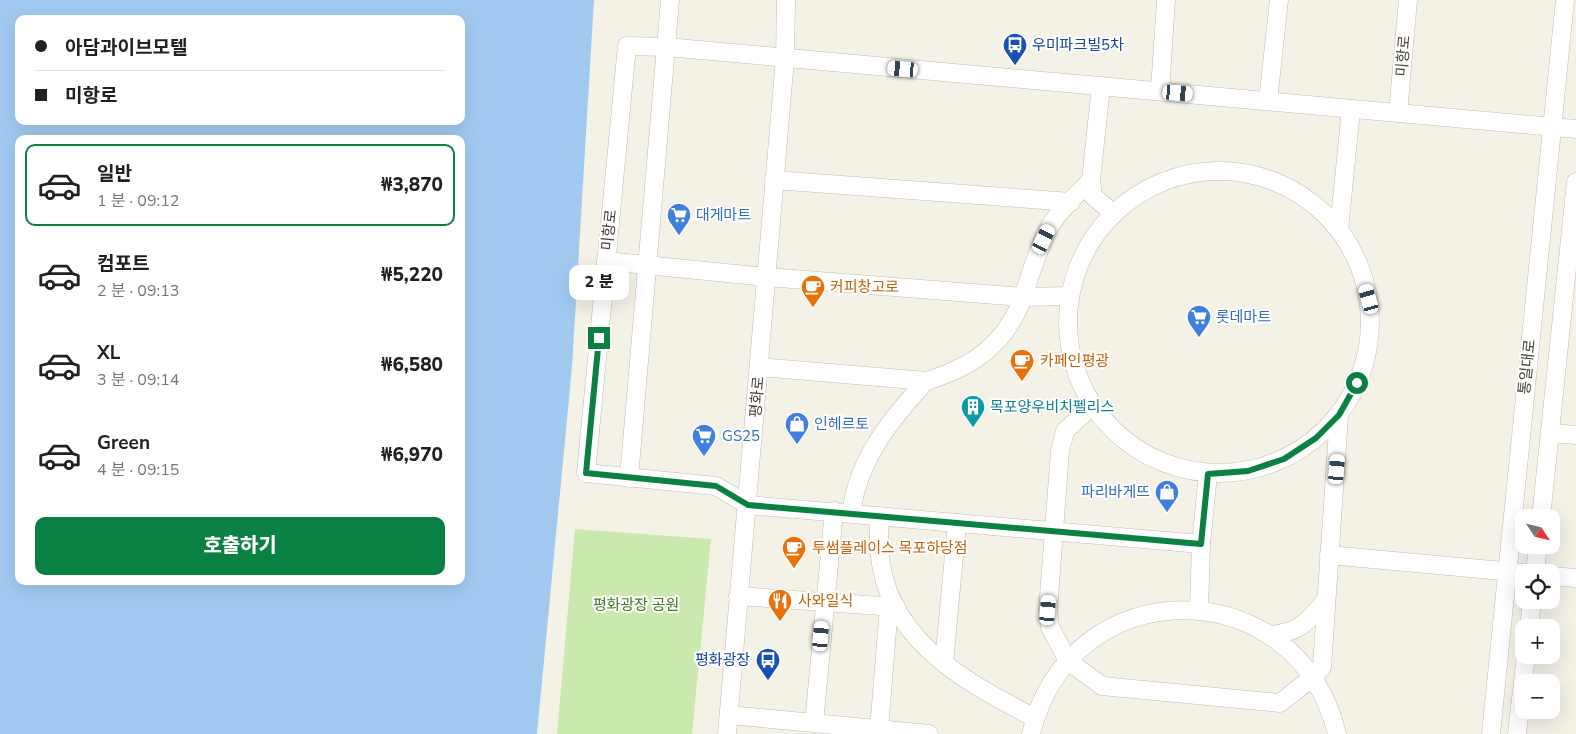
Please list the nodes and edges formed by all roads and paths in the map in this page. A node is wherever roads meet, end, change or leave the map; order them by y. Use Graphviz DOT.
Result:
graph roads {
  1 [pos="670,0"];
  2 [pos="786,0"];
  3 [pos="1166,0"];
  4 [pos="1278,0"];
  5 [pos="1408,0"];
  6 [pos="1566,0"];
  7 [pos="666,47"];
  8 [pos="785,59"];
  9 [pos="1101,86"];
  10 [pos="1160,91"];
  11 [pos="1268,101"];
  12 [pos="1351,108"];
  13 [pos="1398,113"];
  14 [pos="1552,127"];
  15 [pos="1576,129"];
  16 [pos="774,180"];
  17 [pos="1091,180"];
  18 [pos="1576,182"];
  19 [pos="1071,202"];
  20 [pos="1114,214"];
  21 [pos="1339,229"];
  22 [pos="606,260"];
  23 [pos="648,264"];
  24 [pos="767,276"];
  25 [pos="1069,296"];
  26 [pos="1023,297"];
  27 [pos="759,368"];
  28 [pos="926,381"];
  29 [pos="1092,406"];
  30 [pos="1339,415"];
  31 [pos="1551,433"];
  32 [pos="1576,435"];
  33 [pos="1208,474"];
  34 [pos="629,478"];
  35 [pos="748,505"];
  36 [pos="1542,509"];
  37 [pos="843,512"];
  38 [pos="879,516"];
  39 [pos="956,523"];
  40 [pos="1055,531"];
  41 [pos="1201,544"];
  42 [pos="1329,555"];
  43 [pos="1517,564"];
  44 [pos="1515,572"];
  45 [pos="1560,577"];
  46 [pos="1515,578"];
  47 [pos="1576,578"];
  48 [pos="738,596"];
  49 [pos="1326,600"];
  50 [pos="824,602"];
  51 [pos="893,607"];
  52 [pos="1199,610"];
  53 [pos="1270,635"];
  54 [pos="1068,661"];
  55 [pos="944,663"];
  56 [pos="1525,664"];
  57 [pos="1313,677"];
  58 [pos="729,715"];
  59 [pos="814,723"];
  60 [pos="1033,726"];
  61 [pos="879,729"];
  62 [pos="727,734"];
  63 [pos="929,734"];
  64 [pos="1337,734"];
  65 [pos="1491,734"];
  66 [pos="1518,734"];
  1 -- 7 [label="street"];
  2 -- 8 [label="street, 평화로"];
  3 -- 10 [label="street"];
  4 -- 11 [label="street"];
  5 -- 13 [label="street, 미항로"];
  6 -- 14 [label="street, 통일대로"];
  7 -- 8 [label="street"];
  7 -- 22 [label="street, 미항로"];
  7 -- 23 [label="street"];
  8 -- 9 [label="street"];
  8 -- 16 [label="street, 평화로"];
  9 -- 10 [label="street"];
  9 -- 17 [label="street"];
  10 -- 11 [label="street"];
  11 -- 12 [label="street"];
  12 -- 13 [label="street"];
  12 -- 21 [label="street"];
  13 -- 14 [label="street"];
  14 -- 15 [label="street"];
  14 -- 43 [label="street, 통일대로"];
  16 -- 19 [label="street"];
  16 -- 24 [label="street, 평화로"];
  17 -- 19 [label="street"];
  17 -- 20 [label="street"];
  18 -- 31 [label="street, 통일대로"];
  19 -- 26 [label="street"];
  20 -- 21 [label="street"];
  20 -- 25 [label="street"];
  21 -- 30 [label="street"];
  22 -- 23 [label="street"];
  22 -- 34 [label="street, 미항로"];
  23 -- 24 [label="street"];
  23 -- 34 [label="street"];
  24 -- 26 [label="street"];
  24 -- 27 [label="street, 평화로"];
  25 -- 26 [label="street"];
  25 -- 29 [label="street"];
  26 -- 28 [label="street"];
  27 -- 28 [label="street"];
  27 -- 35 [label="street, 평화로"];
  28 -- 37 [label="street"];
  29 -- 33 [label="street"];
  29 -- 40 [label="street"];
  30 -- 33 [label="street"];
  30 -- 42 [label="street"];
  31 -- 32 [label="street"];
  31 -- 36 [label="street, 통일대로"];
  33 -- 41 [label="street"];
  34 -- 35 [label="street"];
  35 -- 37 [label="street"];
  35 -- 48 [label="street, 평화로"];
  37 -- 38 [label="street"];
  37 -- 50 [label="street"];
  38 -- 39 [label="street"];
  38 -- 51 [label="street"];
  39 -- 40 [label="street"];
  39 -- 55 [label="street"];
  40 -- 41 [label="street"];
  40 -- 54 [label="street"];
  41 -- 52 [label="street"];
  42 -- 44 [label="street"];
  42 -- 49 [label="street"];
  45 -- 47 [label="street"];
  46 -- 65 [label="street, 통일대로"];
  48 -- 50 [label="street"];
  48 -- 58 [label="street, 평화로"];
  49 -- 53 [label="street"];
  49 -- 57 [label="street"];
  50 -- 51 [label="street"];
  50 -- 59 [label="street"];
  51 -- 55 [label="street"];
  51 -- 61 [label="street"];
  52 -- 53 [label="street"];
  52 -- 54 [label="street"];
  53 -- 57 [label="street"];
  54 -- 57 [label="street"];
  54 -- 60 [label="street"];
  55 -- 60 [label="street"];
  56 -- 66 [label="street"];
  57 -- 64 [label="street"];
  58 -- 59 [label="street"];
  58 -- 62 [label="street, 평화로"];
  59 -- 61 [label="street"];
  61 -- 63 [label="street"];
}
